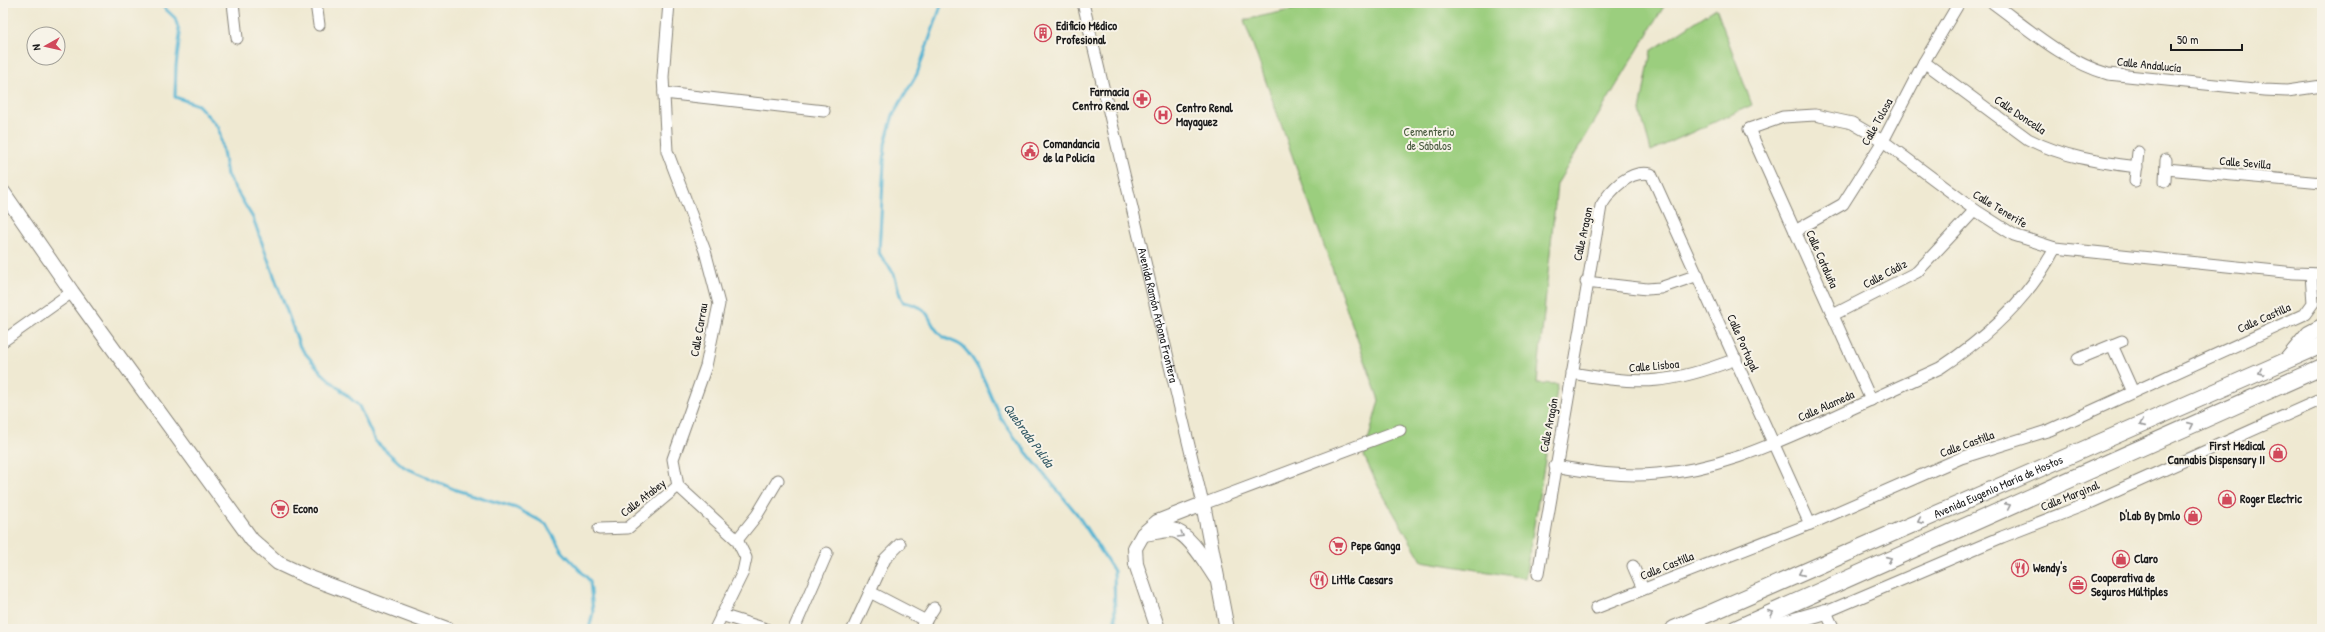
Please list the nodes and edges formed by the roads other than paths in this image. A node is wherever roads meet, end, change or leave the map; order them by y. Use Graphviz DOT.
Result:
graph roads {
  1 [pos="233,3"];
  2 [pos="316,3"];
  3 [pos="669,3"];
  4 [pos="1083,3"];
  5 [pos="1959,3"];
  6 [pos="1994,3"];
  7 [pos="319,25"];
  8 [pos="237,38"];
  9 [pos="1924,62"];
  10 [pos="2322,86"];
  11 [pos="664,93"];
  12 [pos="824,111"];
  13 [pos="1749,129"];
  14 [pos="1883,141"];
  15 [pos="2138,152"];
  16 [pos="2137,166"];
  17 [pos="2166,170"];
  18 [pos="1651,174"];
  19 [pos="2135,181"];
  20 [pos="2322,183"];
  21 [pos="3,192"];
  22 [pos="1975,210"];
  23 [pos="1795,230"];
  24 [pos="2055,248"];
  25 [pos="2311,274"];
  26 [pos="2322,274"];
  27 [pos="1698,275"];
  28 [pos="1586,282"];
  29 [pos="72,292"];
  30 [pos="1833,315"];
  31 [pos="2322,327"];
  32 [pos="3,341"];
  33 [pos="2322,345"];
  34 [pos="1736,359"];
  35 [pos="2078,359"];
  36 [pos="2287,360"];
  37 [pos="2322,367"];
  38 [pos="1572,373"];
  39 [pos="2133,392"];
  40 [pos="2322,398"];
  41 [pos="1871,400"];
  42 [pos="1400,430"];
  43 [pos="1774,443"];
  44 [pos="1555,466"];
  45 [pos="778,480"];
  46 [pos="678,486"];
  47 [pos="1202,504"];
  48 [pos="1810,524"];
  49 [pos="599,529"];
  50 [pos="1143,534"];
  51 [pos="737,540"];
  52 [pos="900,544"];
  53 [pos="827,553"];
  54 [pos="1633,566"];
  55 [pos="1538,574"];
  56 [pos="1219,582"];
  57 [pos="1643,589"];
  58 [pos="870,592"];
  59 [pos="934,608"];
  60 [pos="1596,608"];
  61 [pos="1826,612"];
  62 [pos="721,615"];
  63 [pos="923,625"];
  64 [pos="447,629"];
  65 [pos="714,629"];
  66 [pos="766,629"];
  67 [pos="794,629"];
  68 [pos="853,629"];
  69 [pos="1158,629"];
  70 [pos="1227,629"];
  71 [pos="1674,629"];
  72 [pos="1735,629"];
  73 [pos="1766,629"];
  74 [pos="1834,629"];
  1 -- 8 [label="street"];
  2 -- 7 [label="street"];
  3 -- 11 [label="street, Calle Carrau"];
  4 -- 47 [label="street, Avenida Ramón Arbona Frontera"];
  5 -- 9 [label="street, Calle Tolosa"];
  6 -- 10 [label="street, Calle Andalucía"];
  9 -- 14 [label="street, Calle Tolosa"];
  9 -- 16 [label="street, Calle Doncella"];
  11 -- 12 [label="street"];
  11 -- 46 [label="street, Calle Carrau"];
  13 -- 14 [label="street, Calle Tenerife"];
  13 -- 23 [label="street, Calle Cataluña"];
  14 -- 22 [label="street, Calle Tenerife"];
  14 -- 23 [label="street, Calle Tolosa"];
  15 -- 16 [label="street"];
  16 -- 19 [label="street"];
  17 -- 20 [label="street, Calle Sevilla"];
  18 -- 27 [label="street, Calle Portugal"];
  18 -- 28 [label="street, Calle Aragon"];
  21 -- 29 [label="main road"];
  22 -- 24 [label="street, Calle Tenerife"];
  22 -- 30 [label="street, Calle Cádiz"];
  23 -- 30 [label="street, Calle Cataluña"];
  24 -- 25 [label="street, Calle Tenerife"];
  24 -- 41 [label="street, Calle Alameda"];
  25 -- 26 [label="street"];
  25 -- 39 [label="street, Calle Castilla"];
  27 -- 28 [label="street"];
  27 -- 34 [label="street, Calle Portugal"];
  28 -- 38 [label="street, Calle Aragón"];
  29 -- 32 [label="street"];
  29 -- 64 [label="main road"];
  30 -- 41 [label="street, Calle Cataluña"];
  31 -- 36 [label="highway"];
  33 -- 36 [label="highway, Avenida Eugenio María de Hostos"];
  34 -- 38 [label="street, Calle Lisboa"];
  34 -- 43 [label="street, Calle Portugal"];
  35 -- 39 [label="street"];
  36 -- 71 [label="highway, Avenida Eugenio María de Hostos, one-way"];
  72 -- 37 [label="highway, Avenida Eugenio María de Hostos, one-way"];
  38 -- 44 [label="street, Calle Aragón"];
  39 -- 48 [label="street, Calle Castilla"];
  40 -- 61 [label="street, Calle Marginal"];
  41 -- 43 [label="street, Calle Alameda"];
  42 -- 47 [label="street"];
  43 -- 44 [label="street, Calle Alameda"];
  43 -- 48 [label="street, Calle Portugal"];
  44 -- 55 [label="street, Calle Aragón"];
  45 -- 51 [label="street"];
  46 -- 49 [label="street, Calle Atabey"];
  46 -- 51 [label="street"];
  47 -- 50 [label="main road"];
  47 -- 56 [label="main road, Avenida Ramón Arbona Frontera"];
  48 -- 57 [label="street, Calle Castilla"];
  50 -- 56 [label="main road, one-way"];
  50 -- 69 [label="main road"];
  51 -- 62 [label="street"];
  52 -- 58 [label="street"];
  53 -- 67 [label="street"];
  54 -- 57 [label="street"];
  56 -- 70 [label="main road, Avenida Ramón Arbona Frontera"];
  57 -- 60 [label="street, Calle Castilla"];
  58 -- 63 [label="street"];
  58 -- 68 [label="street"];
  59 -- 63 [label="street"];
  61 -- 73 [label="highway"];
  61 -- 74 [label="street"];
  62 -- 65 [label="street"];
  62 -- 66 [label="street"];
}
